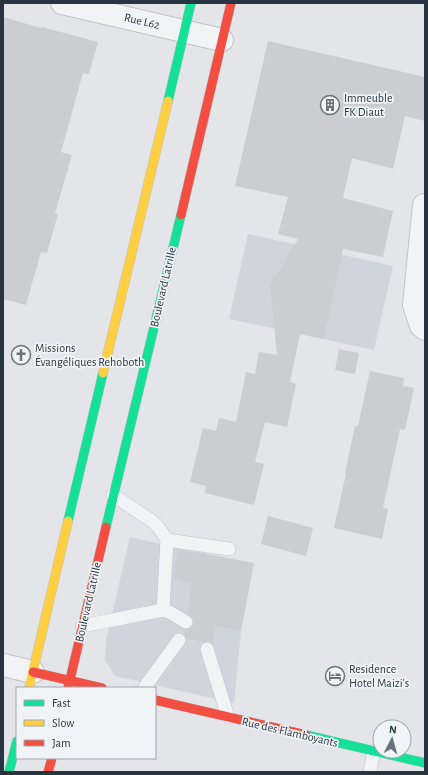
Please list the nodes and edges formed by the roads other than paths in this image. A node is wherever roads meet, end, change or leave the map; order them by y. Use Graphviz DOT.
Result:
graph roads {
  1 [pos="62,3"];
  2 [pos="191,3"];
  3 [pos="231,3"];
  4 [pos="184,31"];
  5 [pos="222,40"];
  6 [pos="424,205"];
  7 [pos="425,329"];
  8 [pos="114,495"];
  9 [pos="167,540"];
  10 [pos="229,549"];
  11 [pos="163,610"];
  12 [pos="186,622"];
  13 [pos="82,626"];
  14 [pos="179,640"];
  15 [pos="208,649"];
  16 [pos="3,665"];
  17 [pos="31,680"];
  18 [pos="69,684"];
  19 [pos="94,687"];
  20 [pos="145,687"];
  21 [pos="156,700"];
  22 [pos="228,717"];
  23 [pos="16,744"];
  24 [pos="372,751"];
  25 [pos="52,759"];
  26 [pos="372,759"];
  27 [pos="408,759"];
  28 [pos="425,763"];
  29 [pos="9,772"];
  30 [pos="48,772"];
  31 [pos="370,772"];
  1 -- 4 [label="street, Rue L62"];
  2 -- 4 [label="main road"];
  3 -- 5 [label="main road, Boulevard Latrille"];
  4 -- 5 [label="street, Rue L62"];
  4 -- 17 [label="main road"];
  5 -- 8 [label="main road, Boulevard Latrille"];
  6 -- 7 [label="street"];
  8 -- 9 [label="lane"];
  8 -- 13 [label="main road, Boulevard Latrille"];
  9 -- 10 [label="lane"];
  9 -- 11 [label="lane"];
  11 -- 12 [label="lane"];
  11 -- 13 [label="lane"];
  13 -- 18 [label="main road, Boulevard Latrille"];
  14 -- 20 [label="lane"];
  15 -- 22 [label="lane"];
  16 -- 17 [label="street"];
  17 -- 18 [label="main road"];
  18 -- 19 [label="main road"];
  21 -- 22 [label="main road, Rue des Flamboyants"];
  22 -- 24 [label="main road, Rue des Flamboyants"];
  23 -- 29 [label="main road"];
  25 -- 30 [label="main road"];
  26 -- 31 [label="lane"];
  27 -- 28 [label="main road, Rue des Flamboyants"];
}
